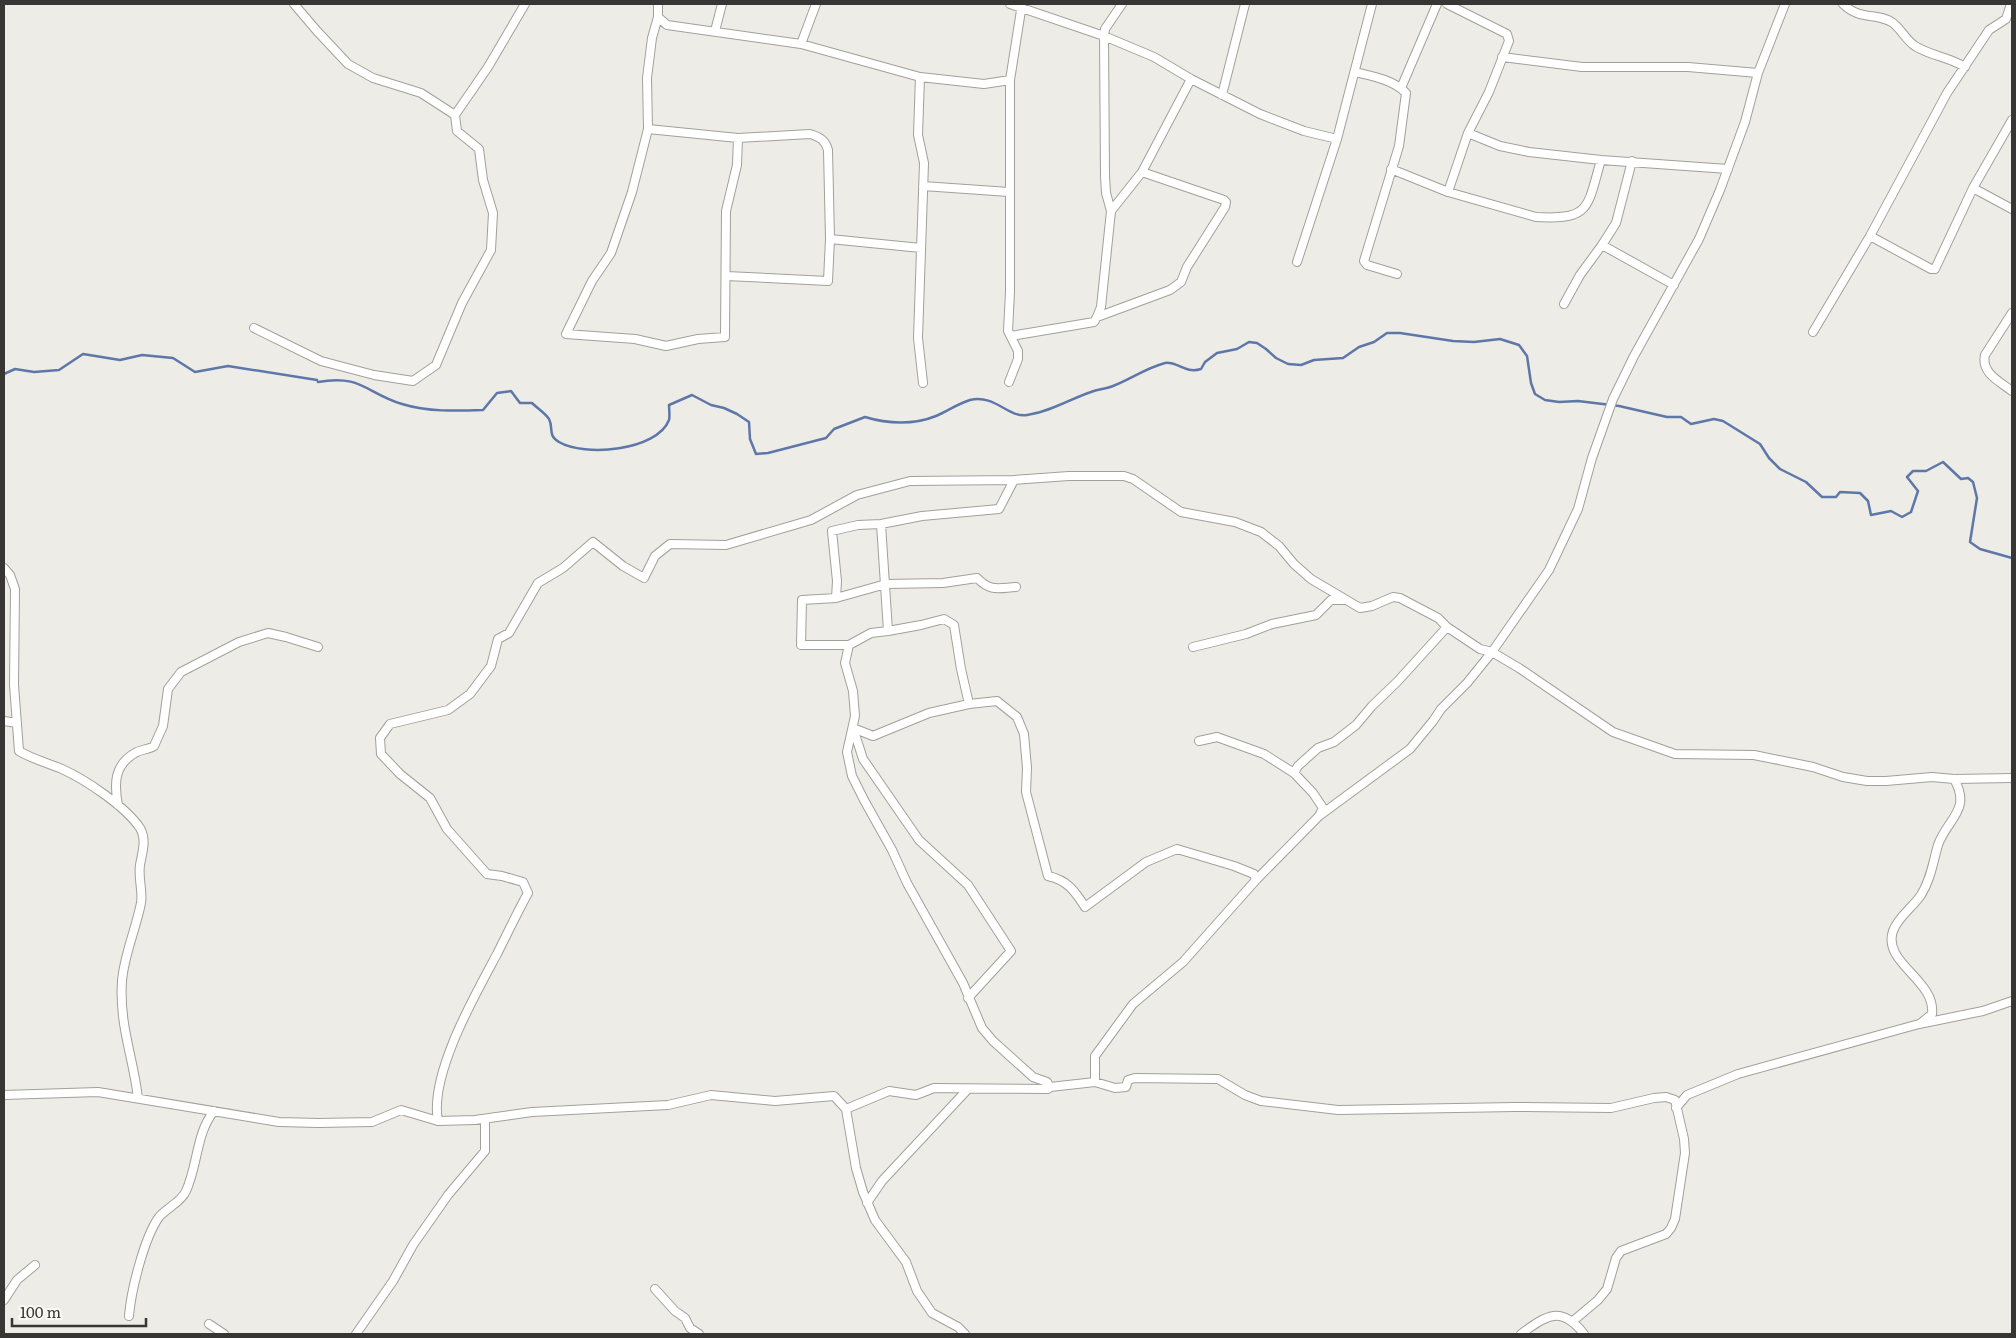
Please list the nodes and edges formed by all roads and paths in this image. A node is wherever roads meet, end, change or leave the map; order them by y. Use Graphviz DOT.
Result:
graph roads {
  1 [pos="294,4"];
  2 [pos="525,4"];
  3 [pos="658,4"];
  4 [pos="722,4"];
  5 [pos="816,4"];
  6 [pos="1010,4"];
  7 [pos="1122,4"];
  8 [pos="1245,4"];
  9 [pos="1372,4"];
  10 [pos="1437,4"];
  11 [pos="1447,4"];
  12 [pos="1785,4"];
  13 [pos="1843,4"];
  14 [pos="2011,4"];
  15 [pos="1022,6"];
  16 [pos="658,17"];
  17 [pos="2009,21"];
  18 [pos="715,30"];
  19 [pos="1104,36"];
  20 [pos="801,44"];
  21 [pos="1502,57"];
  22 [pos="1965,66"];
  23 [pos="1355,72"];
  24 [pos="1758,73"];
  25 [pos="920,77"];
  26 [pos="1191,79"];
  27 [pos="1010,80"];
  28 [pos="1401,88"];
  29 [pos="1222,95"];
  30 [pos="455,115"];
  31 [pos="2012,121"];
  32 [pos="648,129"];
  33 [pos="1468,133"];
  34 [pos="738,138"];
  35 [pos="1337,139"];
  36 [pos="1601,160"];
  37 [pos="1632,161"];
  38 [pos="1391,169"];
  39 [pos="1728,169"];
  40 [pos="1142,172"];
  41 [pos="924,186"];
  42 [pos="1973,188"];
  43 [pos="1009,192"];
  44 [pos="1448,192"];
  45 [pos="2012,209"];
  46 [pos="1112,211"];
  47 [pos="1870,236"];
  48 [pos="830,239"];
  49 [pos="1602,245"];
  50 [pos="921,248"];
  51 [pos="1297,262"];
  52 [pos="1397,274"];
  53 [pos="726,276"];
  54 [pos="1674,285"];
  55 [pos="1564,304"];
  56 [pos="2012,313"];
  57 [pos="1098,318"];
  58 [pos="254,328"];
  59 [pos="1812,332"];
  60 [pos="1011,336"];
  61 [pos="1009,382"];
  62 [pos="923,383"];
  63 [pos="2012,391"];
  64 [pos="1014,480"];
  65 [pos="881,524"];
  66 [pos="4,568"];
  67 [pos="886,584"];
  68 [pos="1016,587"];
  69 [pos="836,598"];
  70 [pos="1350,602"];
  71 [pos="1447,627"];
  72 [pos="888,631"];
  73 [pos="849,645"];
  74 [pos="318,647"];
  75 [pos="1193,647"];
  76 [pos="1492,652"];
  77 [pos="969,704"];
  78 [pos="4,720"];
  79 [pos="16,723"];
  80 [pos="853,728"];
  81 [pos="1199,741"];
  82 [pos="1294,773"];
  83 [pos="2012,778"];
  84 [pos="1954,779"];
  85 [pos="118,805"];
  86 [pos="1319,816"];
  87 [pos="1256,880"];
  88 [pos="968,998"];
  89 [pos="2012,1001"];
  90 [pos="1919,1024"];
  91 [pos="1095,1082"];
  92 [pos="1050,1087"];
  93 [pos="968,1089"];
  94 [pos="4,1095"];
  95 [pos="138,1098"];
  96 [pos="846,1108"];
  97 [pos="1676,1108"];
  98 [pos="214,1111"];
  99 [pos="485,1119"];
  100 [pos="438,1121"];
  101 [pos="867,1203"];
  102 [pos="35,1265"];
  103 [pos="655,1289"];
  104 [pos="4,1300"];
  105 [pos="129,1316"];
  106 [pos="1573,1321"];
  107 [pos="209,1324"];
  108 [pos="224,1334"];
  109 [pos="356,1334"];
  110 [pos="699,1334"];
  111 [pos="965,1334"];
  112 [pos="1522,1334"];
  113 [pos="1584,1334"];
  1 -- 30 [label="street"];
  2 -- 30 [label="street"];
  3 -- 16 [label="street"];
  4 -- 18 [label="street"];
  5 -- 20 [label="street"];
  6 -- 15 [label="street"];
  7 -- 19 [label="street"];
  8 -- 29 [label="street"];
  9 -- 23 [label="street"];
  10 -- 28 [label="street"];
  11 -- 21 [label="street"];
  12 -- 24 [label="street"];
  13 -- 22 [label="street"];
  14 -- 17 [label="street"];
  15 -- 19 [label="street"];
  15 -- 27 [label="street"];
  16 -- 18 [label="street"];
  16 -- 32 [label="street"];
  17 -- 22 [label="street"];
  18 -- 20 [label="street"];
  19 -- 26 [label="street"];
  19 -- 46 [label="street"];
  20 -- 25 [label="street"];
  21 -- 24 [label="street"];
  21 -- 33 [label="street"];
  22 -- 47 [label="street"];
  23 -- 28 [label="street"];
  23 -- 35 [label="street"];
  24 -- 39 [label="street"];
  25 -- 27 [label="street"];
  25 -- 41 [label="street"];
  26 -- 29 [label="street"];
  26 -- 40 [label="street"];
  27 -- 43 [label="street"];
  28 -- 38 [label="street"];
  29 -- 35 [label="street"];
  30 -- 58 [label="street"];
  31 -- 42 [label="street"];
  32 -- 34 [label="street"];
  32 -- 53 [label="street"];
  33 -- 36 [label="street"];
  33 -- 44 [label="street"];
  34 -- 48 [label="street"];
  34 -- 53 [label="street"];
  35 -- 51 [label="street"];
  36 -- 37 [label="street"];
  36 -- 44 [label="street"];
  37 -- 39 [label="street"];
  37 -- 49 [label="street"];
  38 -- 44 [label="street"];
  38 -- 52 [label="street"];
  39 -- 54 [label="street"];
  40 -- 46 [label="street"];
  40 -- 57 [label="street"];
  41 -- 43 [label="street"];
  41 -- 50 [label="street"];
  42 -- 45 [label="street"];
  42 -- 47 [label="street"];
  43 -- 60 [label="street"];
  46 -- 57 [label="street"];
  47 -- 59 [label="street"];
  48 -- 50 [label="street"];
  48 -- 53 [label="street"];
  49 -- 54 [label="street"];
  49 -- 55 [label="street"];
  50 -- 62 [label="street"];
  54 -- 76 [label="street"];
  56 -- 63 [label="street"];
  57 -- 60 [label="street"];
  60 -- 61 [label="street"];
  64 -- 65 [label="street"];
  64 -- 70 [label="street"];
  64 -- 100 [label="street"];
  65 -- 67 [label="street"];
  65 -- 69 [label="street"];
  66 -- 79 [label="street"];
  67 -- 68 [label="street"];
  67 -- 69 [label="street"];
  67 -- 72 [label="street"];
  69 -- 73 [label="street"];
  70 -- 71 [label="street"];
  70 -- 75 [label="street"];
  71 -- 76 [label="street"];
  71 -- 82 [label="street"];
  72 -- 73 [label="street"];
  72 -- 77 [label="street"];
  73 -- 80 [label="street"];
  74 -- 85 [label="street"];
  76 -- 84 [label="street"];
  76 -- 86 [label="street"];
  77 -- 80 [label="street"];
  77 -- 87 [label="street"];
  78 -- 79 [label="street"];
  79 -- 85 [label="street"];
  80 -- 88 [label="street"];
  80 -- 88 [label="street"];
  81 -- 82 [label="street"];
  82 -- 86 [label="street"];
  83 -- 84 [label="street"];
  84 -- 90 [label="street"];
  85 -- 95 [label="street"];
  86 -- 87 [label="street"];
  87 -- 91 [label="street"];
  88 -- 92 [label="street"];
  89 -- 90 [label="street"];
  90 -- 97 [label="street"];
  91 -- 92 [label="street"];
  91 -- 97 [label="street"];
  92 -- 93 [label="street"];
  93 -- 96 [label="street"];
  93 -- 101 [label="street"];
  94 -- 95 [label="street"];
  95 -- 98 [label="street"];
  96 -- 99 [label="street"];
  96 -- 101 [label="street"];
  97 -- 106 [label="street"];
  98 -- 100 [label="street"];
  98 -- 105 [label="street"];
  99 -- 100 [label="street"];
  99 -- 109 [label="street"];
  101 -- 111 [label="street"];
  102 -- 104 [label="street"];
  103 -- 110 [label="street"];
  106 -- 112 [label="street"];
  106 -- 113 [label="street"];
  107 -- 108 [label="street"];
}
